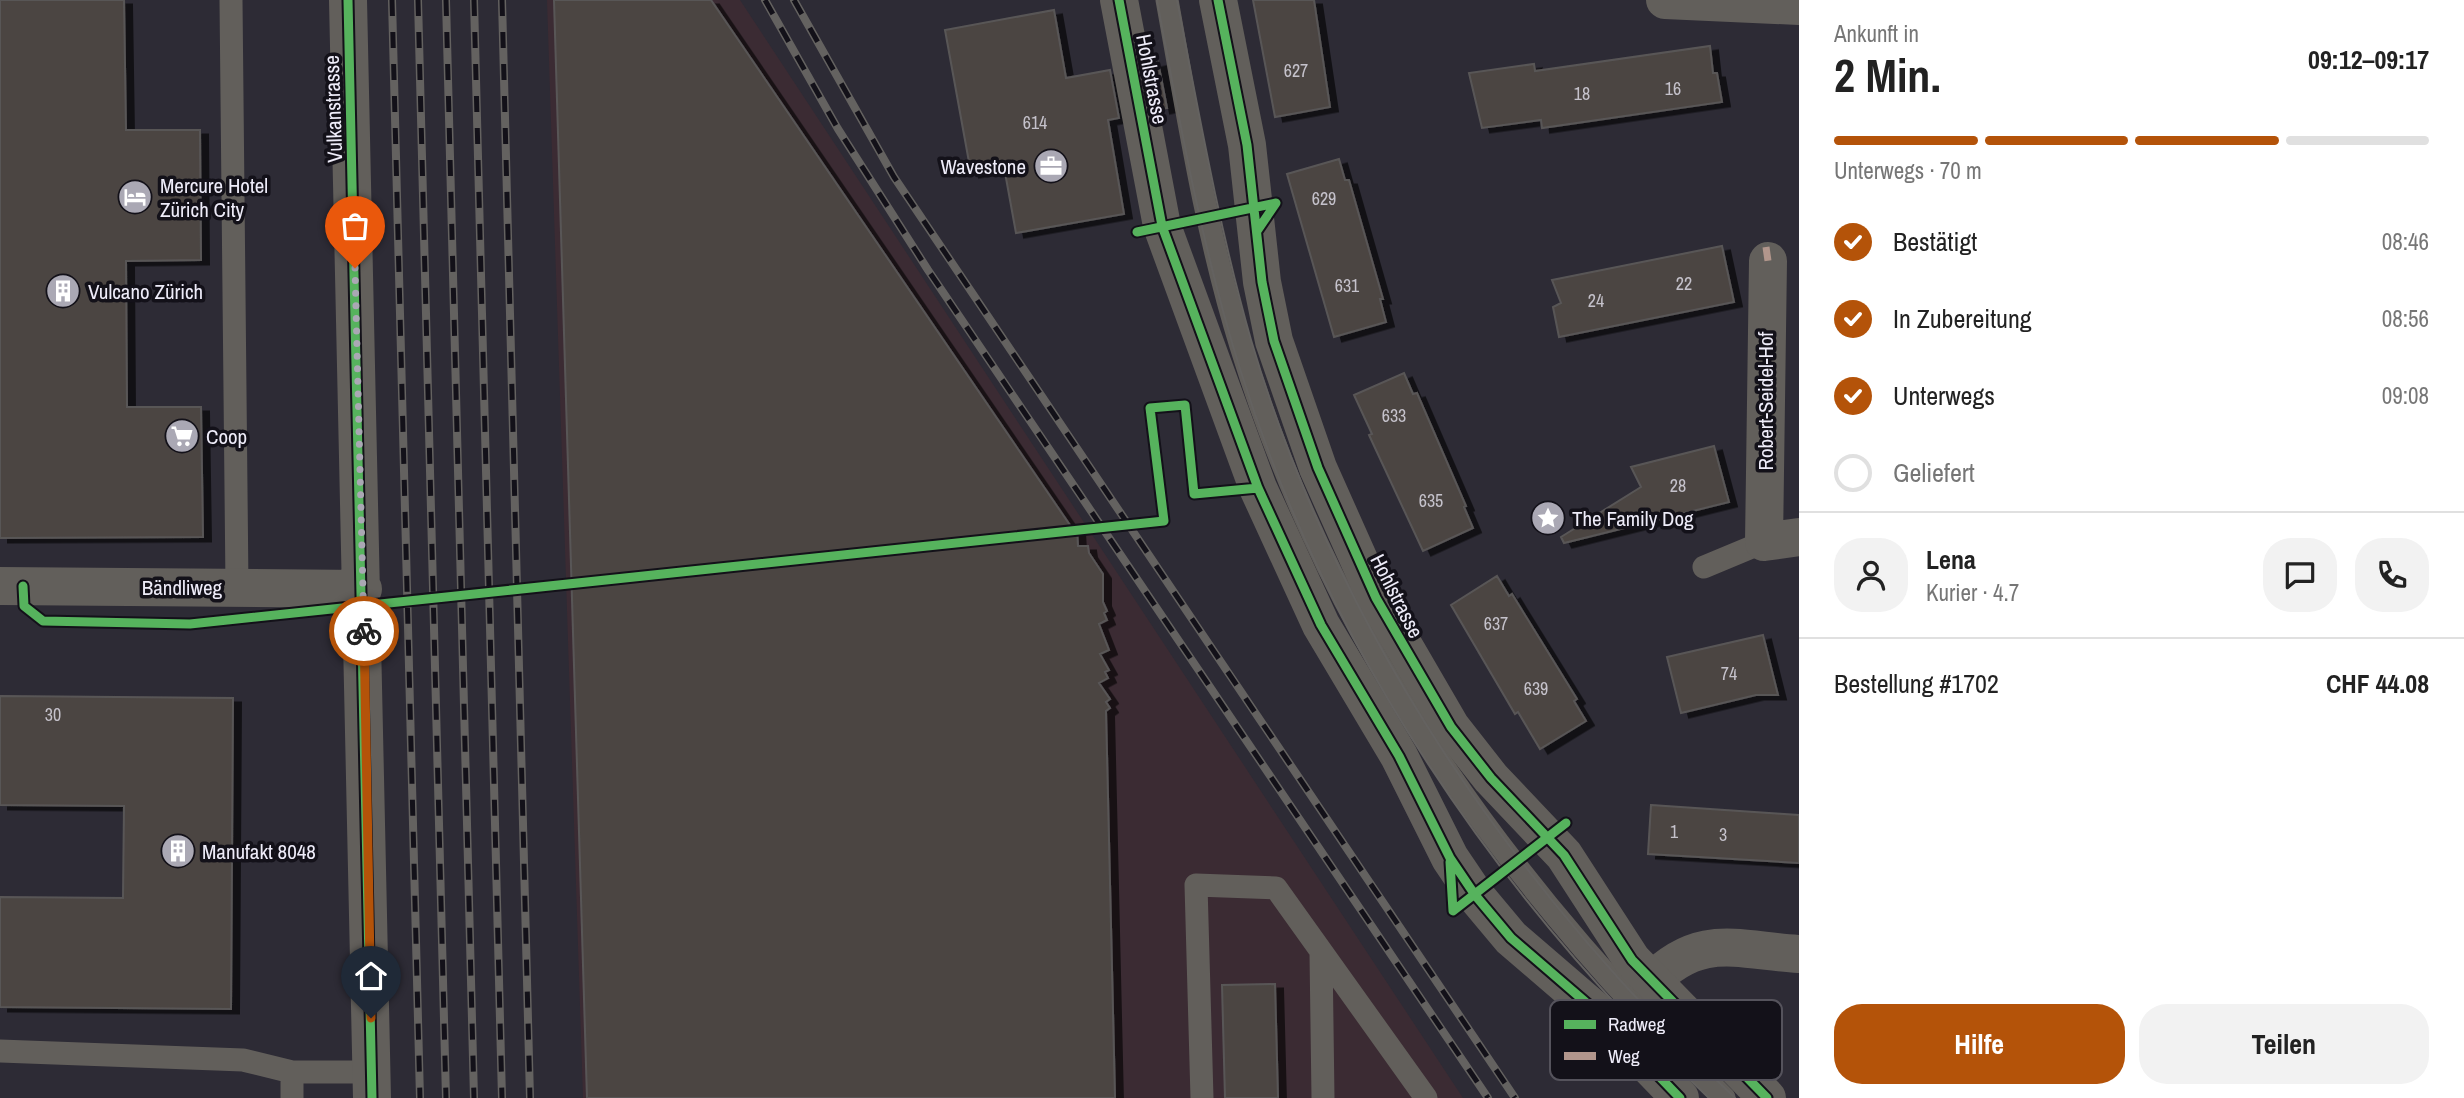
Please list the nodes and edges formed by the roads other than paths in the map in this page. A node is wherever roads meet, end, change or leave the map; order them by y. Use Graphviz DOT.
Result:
graph roads {
  1 [pos="231,0"];
  2 [pos="348,0"];
  3 [pos="1119,0"];
  4 [pos="1167,0"];
  5 [pos="1218,0"];
  6 [pos="1665,0"];
  7 [pos="1799,6"];
  8 [pos="1768,261"];
  9 [pos="1782,539"];
  10 [pos="1704,567"];
  11 [pos="0,586"];
  12 [pos="237,587"];
  13 [pos="363,589"];
  14 [pos="1321,953"];
  15 [pos="1799,954"];
  16 [pos="1651,982"];
  17 [pos="1583,1000"];
  18 [pos="1629,1000"];
  19 [pos="1669,1000"];
  20 [pos="0,1051"];
  21 [pos="292,1072"];
  22 [pos="1663,1080"];
  23 [pos="1707,1080"];
  24 [pos="1749,1080"];
  25 [pos="372,1085"];
  26 [pos="292,1098"];
  27 [pos="1202,1098"];
  28 [pos="1323,1098"];
  29 [pos="1426,1098"];
  30 [pos="1680,1098"];
  31 [pos="1724,1098"];
  32 [pos="1767,1098"];
  1 -- 12 [label="lane"];
  2 -- 13 [label="street, Vulkanstrasse"];
  3 -- 17 [label="street, Hohlstrasse"];
  4 -- 18 [label="lane"];
  5 -- 16 [label="street, Hohlstrasse"];
  6 -- 7 [label="street"];
  8 -- 9 [label="street, Robert-Seidel-Hof"];
  9 -- 10 [label="lane, Robert-Seidel-Hof"];
  11 -- 12 [label="street, Bändliweg"];
  12 -- 13 [label="street, Bändliweg"];
  13 -- 25 [label="street, Vulkanstrasse"];
  14 -- 27 [label="lane"];
  14 -- 28 [label="lane"];
  14 -- 29 [label="lane"];
  15 -- 16 [label="street"];
  16 -- 19 [label="street, Hohlstrasse"];
  20 -- 21 [label="lane"];
  21 -- 25 [label="lane"];
  21 -- 26 [label="lane"];
  22 -- 30 [label="street, Hohlstrasse"];
  23 -- 31 [label="lane"];
  24 -- 32 [label="street, Hohlstrasse"];
}
